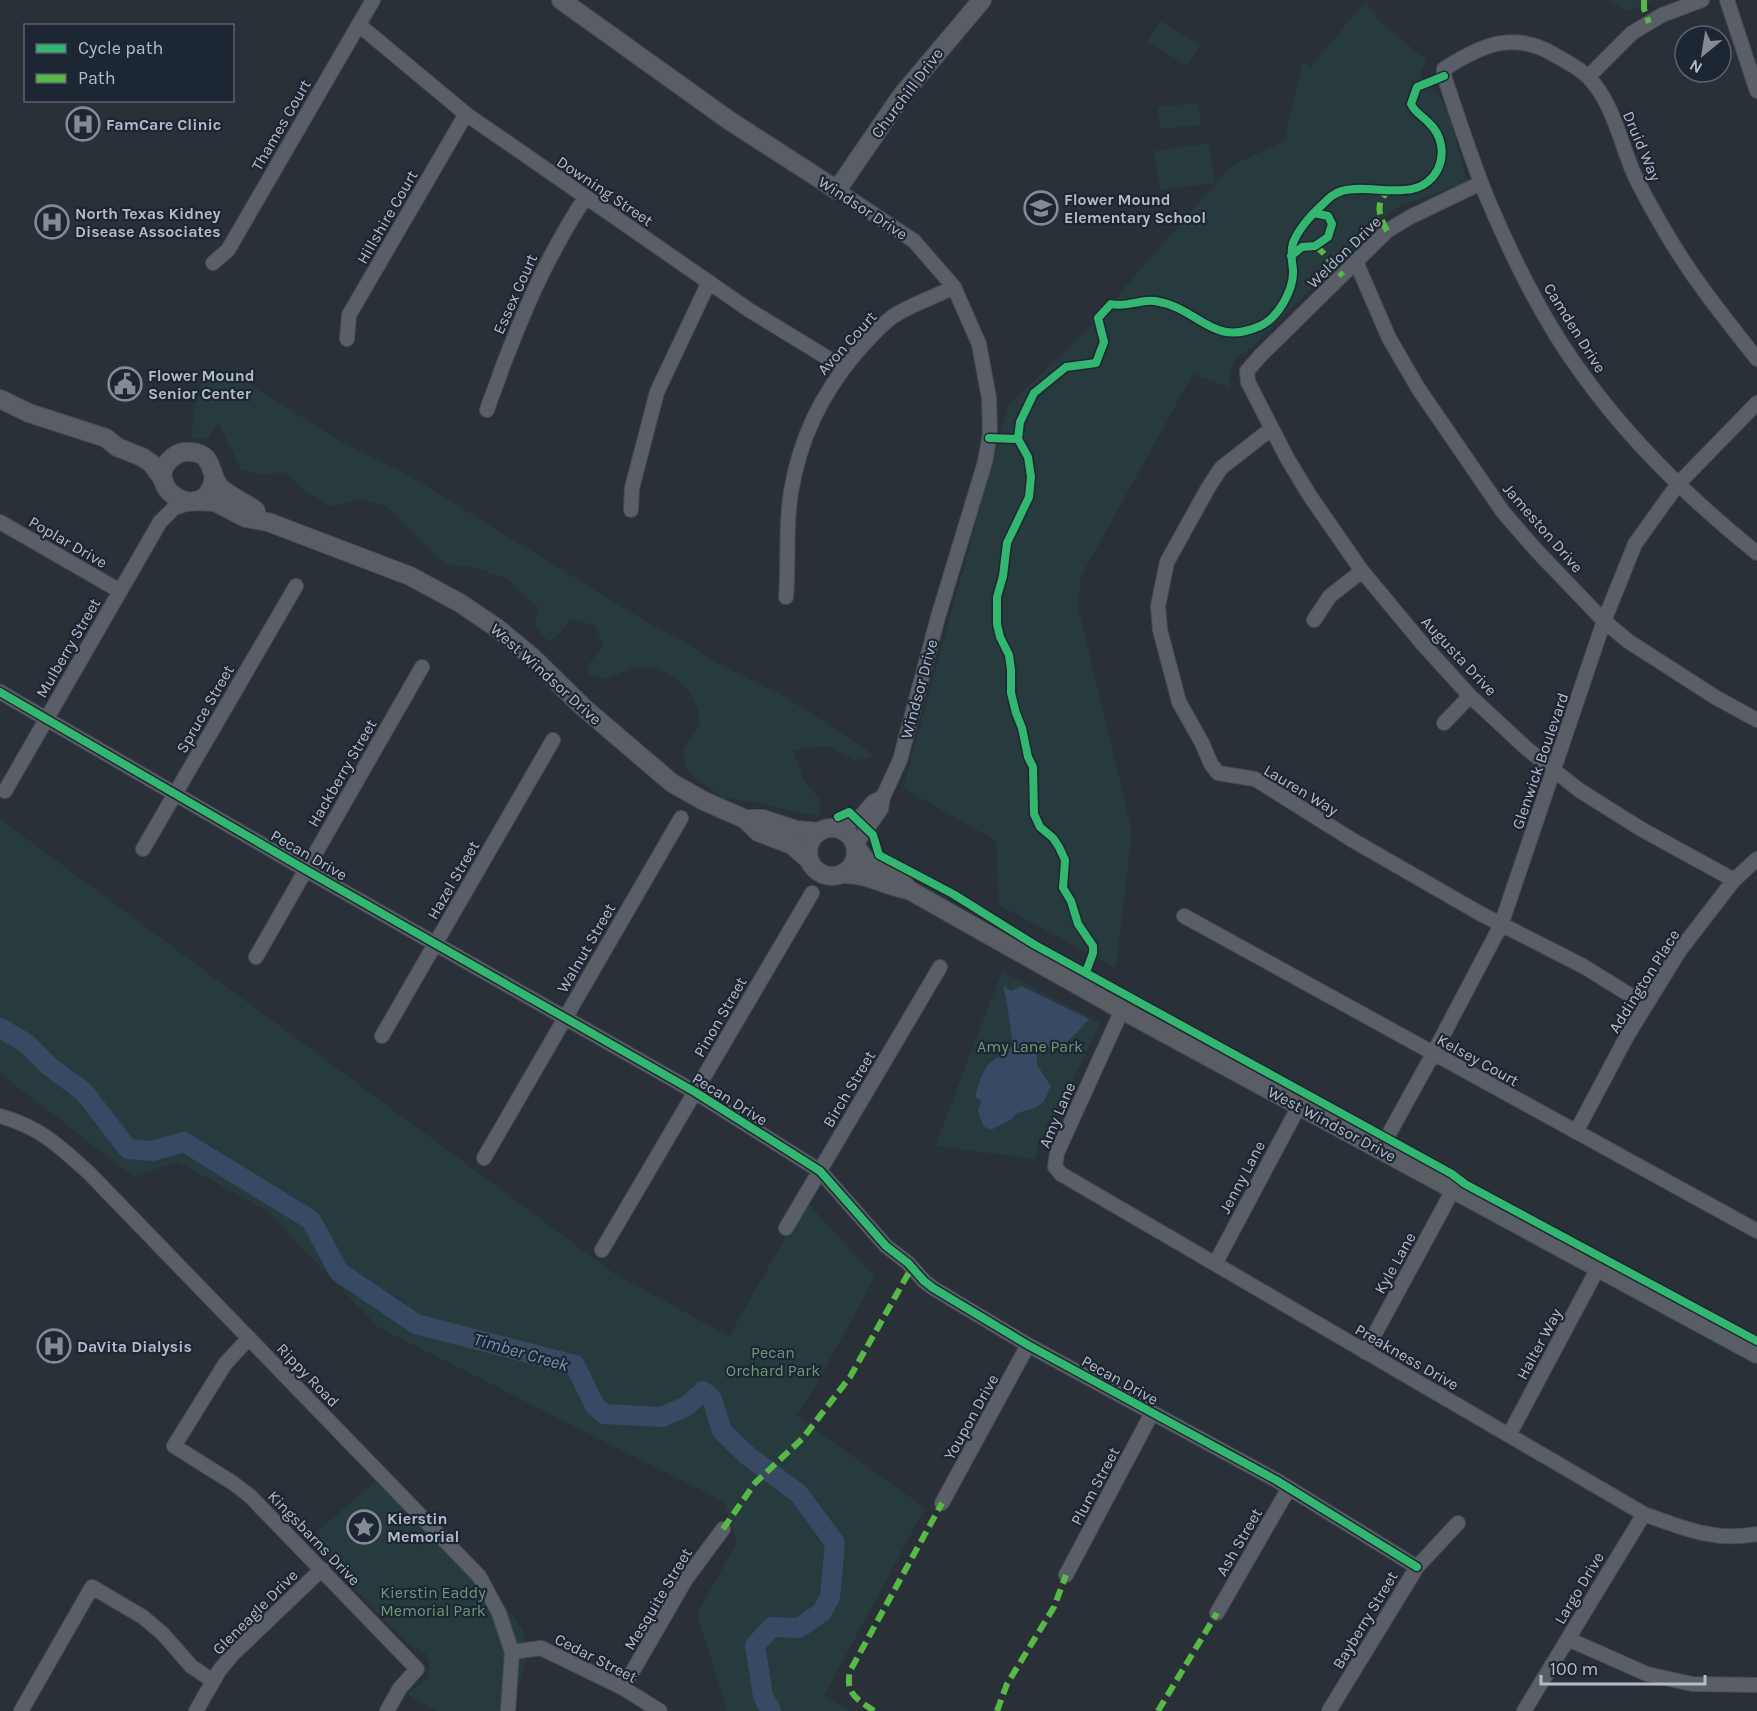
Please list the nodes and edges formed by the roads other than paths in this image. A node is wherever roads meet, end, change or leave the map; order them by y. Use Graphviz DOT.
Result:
graph roads {
  1 [pos="373,0"];
  2 [pos="561,0"];
  3 [pos="982,0"];
  4 [pos="1702,0"];
  5 [pos="1727,0"];
  6 [pos="358,26"];
  7 [pos="1444,69"];
  8 [pos="1588,77"];
  9 [pos="1757,92"];
  10 [pos="466,114"];
  11 [pos="1481,183"];
  12 [pos="837,190"];
  13 [pos="585,198"];
  14 [pos="1356,262"];
  15 [pos="213,263"];
  16 [pos="709,282"];
  17 [pos="954,287"];
  18 [pos="347,339"];
  19 [pos="1757,359"];
  20 [pos="844,368"];
  21 [pos="1247,371"];
  22 [pos="0,399"];
  23 [pos="1757,403"];
  24 [pos="487,410"];
  25 [pos="1270,429"];
  26 [pos="106,438"];
  27 [pos="181,453"];
  28 [pos="214,476"];
  29 [pos="164,482"];
  30 [pos="1678,484"];
  31 [pos="193,501"];
  32 [pos="631,510"];
  33 [pos="0,522"];
  34 [pos="160,522"];
  35 [pos="268,522"];
  36 [pos="1757,553"];
  37 [pos="1362,571"];
  38 [pos="296,586"];
  39 [pos="120,591"];
  40 [pos="786,597"];
  41 [pos="1314,620"];
  42 [pos="1604,621"];
  43 [pos="422,668"];
  44 [pos="0,692"];
  45 [pos="1470,696"];
  46 [pos="47,719"];
  47 [pos="1757,720"];
  48 [pos="1444,723"];
  49 [pos="553,740"];
  50 [pos="1555,771"];
  51 [pos="5,791"];
  52 [pos="176,793"];
  53 [pos="883,797"];
  54 [pos="681,818"];
  55 [pos="746,819"];
  56 [pos="827,830"];
  57 [pos="856,846"];
  58 [pos="143,849"];
  59 [pos="808,859"];
  60 [pos="1757,859"];
  61 [pos="306,870"];
  62 [pos="844,874"];
  63 [pos="1734,880"];
  64 [pos="909,890"];
  65 [pos="812,894"];
  66 [pos="1184,916"];
  67 [pos="1501,924"];
  68 [pos="435,944"];
  69 [pos="256,957"];
  70 [pos="940,967"];
  71 [pos="1646,1005"];
  72 [pos="1122,1011"];
  73 [pos="565,1017"];
  74 [pos="382,1036"];
  75 [pos="1433,1054"];
  76 [pos="695,1092"];
  77 [pos="1299,1106"];
  78 [pos="0,1116"];
  79 [pos="1576,1132"];
  80 [pos="1380,1150"];
  81 [pos="484,1158"];
  82 [pos="1055,1167"];
  83 [pos="820,1171"];
  84 [pos="1453,1190"];
  85 [pos="786,1228"];
  86 [pos="1757,1231"];
  87 [pos="602,1250"];
  88 [pos="1215,1264"];
  89 [pos="1598,1268"];
  90 [pos="249,1338"];
  91 [pos="1028,1345"];
  92 [pos="1365,1352"];
  93 [pos="1757,1354"];
  94 [pos="1152,1413"];
  95 [pos="1509,1435"];
  96 [pos="1289,1488"];
  97 [pos="942,1503"];
  98 [pos="1644,1514"];
  99 [pos="1458,1523"];
  100 [pos="723,1530"];
  101 [pos="1757,1534"];
  102 [pos="1417,1567"];
  103 [pos="322,1569"];
  104 [pos="1066,1575"];
  105 [pos="1217,1613"];
  106 [pos="1568,1639"];
  107 [pos="512,1652"];
  108 [pos="213,1681"];
  109 [pos="1757,1685"];
  110 [pos="623,1688"];
  111 [pos="21,1711"];
  112 [pos="196,1711"];
  113 [pos="387,1711"];
  114 [pos="508,1711"];
  115 [pos="660,1711"];
  116 [pos="1329,1711"];
  117 [pos="1524,1711"];
  1 -- 6 [label="street, Thames Court"];
  2 -- 12 [label="street, Windsor Drive"];
  3 -- 12 [label="street, Churchill Drive"];
  4 -- 8 [label="street"];
  5 -- 9 [label="street"];
  6 -- 10 [label="street, Downing Street"];
  6 -- 15 [label="street, Thames Court"];
  7 -- 8 [label="street, Druid Way"];
  7 -- 11 [label="street, Camden Drive"];
  8 -- 19 [label="street, Druid Way"];
  10 -- 13 [label="street, Downing Street"];
  10 -- 18 [label="street, Hillshire Court"];
  11 -- 14 [label="street, Weldon Drive"];
  11 -- 30 [label="street, Camden Drive"];
  12 -- 17 [label="street, Windsor Drive"];
  13 -- 16 [label="street, Downing Street"];
  13 -- 24 [label="street, Essex Court"];
  14 -- 21 [label="street, Weldon Drive"];
  14 -- 42 [label="street, Jameston Drive"];
  16 -- 20 [label="street, Downing Street"];
  16 -- 32 [label="street"];
  17 -- 20 [label="street, Avon Court"];
  17 -- 53 [label="street, Windsor Drive"];
  20 -- 40 [label="street, Avon Court"];
  21 -- 25 [label="street, Augusta Drive"];
  22 -- 26 [label="street, West Windsor Drive"];
  23 -- 30 [label="street, Glenwick Boulevard"];
  25 -- 37 [label="street, Augusta Drive"];
  25 -- 67 [label="street, Lauren Way"];
  26 -- 27 [label="street, West Windsor Drive"];
  26 -- 29 [label="street, West Windsor Drive"];
  27 -- 28 [label="street, West Windsor Drive"];
  27 -- 29 [label="street"];
  28 -- 31 [label="street"];
  28 -- 35 [label="street, West Windsor Drive"];
  29 -- 31 [label="street, West Windsor Drive"];
  29 -- 34 [label="street, Mulberry Street"];
  30 -- 36 [label="street, Camden Drive"];
  30 -- 42 [label="street, Glenwick Boulevard"];
  31 -- 34 [label="street, Mulberry Street"];
  31 -- 35 [label="street, West Windsor Drive"];
  33 -- 39 [label="street, Poplar Drive"];
  34 -- 39 [label="street, Mulberry Street"];
  35 -- 55 [label="street, West Windsor Drive"];
  37 -- 41 [label="street"];
  37 -- 45 [label="street, Augusta Drive"];
  38 -- 52 [label="street, Spruce Street"];
  39 -- 46 [label="street, Mulberry Street"];
  42 -- 47 [label="street, Jameston Drive"];
  42 -- 50 [label="street, Glenwick Boulevard"];
  43 -- 61 [label="street, Hackberry Street"];
  44 -- 46 [label="street, Pecan Drive"];
  45 -- 48 [label="street"];
  45 -- 50 [label="street, Augusta Drive"];
  46 -- 51 [label="street, Mulberry Street"];
  46 -- 52 [label="street, Pecan Drive"];
  49 -- 68 [label="street, Hazel Street"];
  50 -- 63 [label="street, Augusta Drive"];
  50 -- 67 [label="street, Glenwick Boulevard"];
  52 -- 58 [label="street, Spruce Street"];
  52 -- 61 [label="street, Pecan Drive"];
  53 -- 56 [label="street, Windsor Drive"];
  53 -- 57 [label="street, Windsor Drive"];
  54 -- 73 [label="street, Walnut Street"];
  55 -- 56 [label="street, West Windsor Drive"];
  55 -- 59 [label="street, West Windsor Drive"];
  56 -- 57 [label="street, West Windsor Drive"];
  56 -- 59 [label="street"];
  57 -- 62 [label="street"];
  57 -- 64 [label="street, West Windsor Drive"];
  59 -- 62 [label="street, West Windsor Drive"];
  60 -- 63 [label="street, Addington Place"];
  61 -- 68 [label="street, Pecan Drive"];
  61 -- 69 [label="street, Hackberry Street"];
  62 -- 64 [label="street, West Windsor Drive"];
  63 -- 71 [label="street, Addington Place"];
  64 -- 72 [label="street, West Windsor Drive"];
  65 -- 76 [label="street, Pinon Street"];
  66 -- 75 [label="street, Kelsey Court"];
  67 -- 71 [label="street, Lauren Way"];
  67 -- 75 [label="street, Glenwick Boulevard"];
  68 -- 73 [label="street, Pecan Drive"];
  68 -- 74 [label="street, Hazel Street"];
  70 -- 83 [label="street, Birch Street"];
  71 -- 79 [label="street, Addington Place"];
  72 -- 77 [label="street, West Windsor Drive"];
  72 -- 82 [label="street, Amy Lane"];
  73 -- 76 [label="street, Pecan Drive"];
  73 -- 81 [label="street, Walnut Street"];
  75 -- 79 [label="street, Kelsey Court"];
  75 -- 80 [label="street, Glenwick Boulevard"];
  76 -- 83 [label="street, Pecan Drive"];
  76 -- 87 [label="street, Pinon Street"];
  77 -- 80 [label="street, West Windsor Drive"];
  77 -- 88 [label="street, Jenny Lane"];
  78 -- 90 [label="street, Rippy Road"];
  79 -- 86 [label="street, Kelsey Court"];
  80 -- 84 [label="street, West Windsor Drive"];
  82 -- 88 [label="street, Preakness Drive"];
  83 -- 85 [label="street, Birch Street"];
  83 -- 91 [label="street, Pecan Drive"];
  84 -- 89 [label="street, West Windsor Drive"];
  84 -- 92 [label="street, Kyle Lane"];
  88 -- 92 [label="street, Preakness Drive"];
  89 -- 93 [label="street, West Windsor Drive"];
  89 -- 95 [label="street, Halter Way"];
  90 -- 103 [label="street, Kingsbarns Drive"];
  90 -- 107 [label="street, Rippy Road"];
  91 -- 94 [label="street, Pecan Drive"];
  91 -- 97 [label="street, Youpon Drive"];
  92 -- 95 [label="street, Preakness Drive"];
  94 -- 96 [label="street, Pecan Drive"];
  94 -- 104 [label="street, Plum Street"];
  95 -- 98 [label="street, Preakness Drive"];
  96 -- 102 [label="street, Pecan Drive"];
  96 -- 105 [label="street, Ash Street"];
  98 -- 101 [label="street, Preakness Drive"];
  98 -- 106 [label="street, Largo Drive"];
  99 -- 102 [label="street, Bayberry Street"];
  100 -- 110 [label="street, Mesquite Street"];
  102 -- 116 [label="street, Bayberry Street"];
  103 -- 108 [label="street, Gleneagle Drive"];
  103 -- 113 [label="street, Kingsbarns Drive"];
  106 -- 109 [label="street"];
  106 -- 117 [label="street, Largo Drive"];
  107 -- 110 [label="street, Cedar Street"];
  107 -- 114 [label="street, Rippy Road"];
  108 -- 111 [label="street"];
  108 -- 112 [label="street, Gleneagle Drive"];
  110 -- 115 [label="street, Cedar Street"];
}
